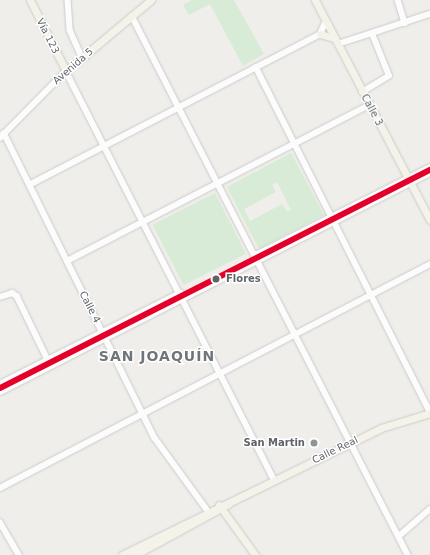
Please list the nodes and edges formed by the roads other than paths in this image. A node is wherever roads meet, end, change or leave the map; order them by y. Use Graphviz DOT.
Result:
graph roads {
  1 [pos="30,0"];
  2 [pos="68,0"];
  3 [pos="151,0"];
  4 [pos="315,0"];
  5 [pos="398,0"];
  6 [pos="430,14"];
  7 [pos="132,16"];
  8 [pos="326,21"];
  9 [pos="405,23"];
  10 [pos="320,34"];
  11 [pos="372,34"];
  12 [pos="337,42"];
  13 [pos="82,57"];
  14 [pos="256,68"];
  15 [pos="66,71"];
  16 [pos="362,92"];
  17 [pos="369,105"];
  18 [pos="180,107"];
  19 [pos="2,136"];
  20 [pos="294,144"];
  21 [pos="104,146"];
  22 [pos="430,167"];
  23 [pos="430,173"];
  24 [pos="409,180"];
  25 [pos="220,183"];
  26 [pos="29,185"];
  27 [pos="333,220"];
  28 [pos="430,220"];
  29 [pos="144,222"];
  30 [pos="257,258"];
  31 [pos="67,261"];
  32 [pos="430,264"];
  33 [pos="180,293"];
  34 [pos="371,294"];
  35 [pos="0,297"];
  36 [pos="183,299"];
  37 [pos="103,333"];
  38 [pos="295,333"];
  39 [pos="105,339"];
  40 [pos="48,360"];
  41 [pos="51,366"];
  42 [pos="220,373"];
  43 [pos="0,384"];
  44 [pos="0,392"];
  45 [pos="143,412"];
  46 [pos="430,412"];
  47 [pos="350,442"];
  48 [pos="274,480"];
  49 [pos="0,488"];
  50 [pos="220,507"];
  51 [pos="430,510"];
  52 [pos="209,513"];
  53 [pos="0,522"];
  54 [pos="399,536"];
  55 [pos="138,553"];
  56 [pos="19,555"];
  57 [pos="122,555"];
  58 [pos="255,555"];
  59 [pos="408,555"];
  1 -- 15 [label="main road, Vía 123"];
  2 -- 13 [label="street"];
  3 -- 7 [label="main road, Avenida 5"];
  4 -- 8 [label="main road, Calle 3"];
  5 -- 9 [label="street"];
  6 -- 9 [label="street"];
  7 -- 13 [label="main road, Avenida 5"];
  7 -- 18 [label="street"];
  8 -- 10 [label="street"];
  8 -- 12 [label="main road, Calle 3"];
  9 -- 11 [label="street"];
  10 -- 12 [label="main road"];
  10 -- 14 [label="street"];
  11 -- 12 [label="street"];
  11 -- 16 [label="street"];
  12 -- 16 [label="main road, Calle 3"];
  13 -- 15 [label="main road, Avenida 5"];
  14 -- 18 [label="street"];
  14 -- 20 [label="street"];
  15 -- 19 [label="street, Avenida 5"];
  15 -- 21 [label="street"];
  16 -- 17 [label="main road, Calle 3"];
  17 -- 20 [label="street"];
  17 -- 24 [label="main road, Calle 3"];
  18 -- 21 [label="street"];
  18 -- 25 [label="street"];
  19 -- 26 [label="street, Calle 4"];
  20 -- 25 [label="street"];
  20 -- 27 [label="street"];
  21 -- 26 [label="street"];
  21 -- 29 [label="street"];
  22 -- 24 [label="street"];
  23 -- 24 [label="street"];
  24 -- 27 [label="street"];
  24 -- 28 [label="main road, Calle 3"];
  25 -- 29 [label="street"];
  25 -- 30 [label="street"];
  26 -- 31 [label="street, Calle 4"];
  27 -- 30 [label="street"];
  27 -- 34 [label="street"];
  29 -- 31 [label="street"];
  29 -- 33 [label="street"];
  30 -- 36 [label="street"];
  30 -- 38 [label="street"];
  31 -- 37 [label="street, Calle 4"];
  32 -- 34 [label="street"];
  33 -- 36 [label="street"];
  33 -- 37 [label="street"];
  34 -- 38 [label="street"];
  34 -- 46 [label="street"];
  35 -- 40 [label="street"];
  36 -- 39 [label="street"];
  36 -- 42 [label="street"];
  37 -- 39 [label="street, Calle 4"];
  37 -- 40 [label="street"];
  38 -- 42 [label="street"];
  38 -- 47 [label="street"];
  39 -- 41 [label="street"];
  39 -- 45 [label="street, Calle 4"];
  40 -- 41 [label="street"];
  40 -- 43 [label="street"];
  41 -- 44 [label="street"];
  42 -- 45 [label="street"];
  42 -- 48 [label="street"];
  45 -- 49 [label="street"];
  45 -- 52 [label="street, Calle 4"];
  46 -- 47 [label="main road, Calle Real"];
  47 -- 48 [label="main road, Calle Real"];
  47 -- 54 [label="street"];
  48 -- 50 [label="main road, Calle Real"];
  50 -- 52 [label="main road, Calle Real"];
  50 -- 58 [label="main road"];
  51 -- 54 [label="street"];
  52 -- 55 [label="main road, Calle Real"];
  53 -- 56 [label="street"];
  54 -- 59 [label="street"];
  55 -- 57 [label="main road, Calle Real"];
}
